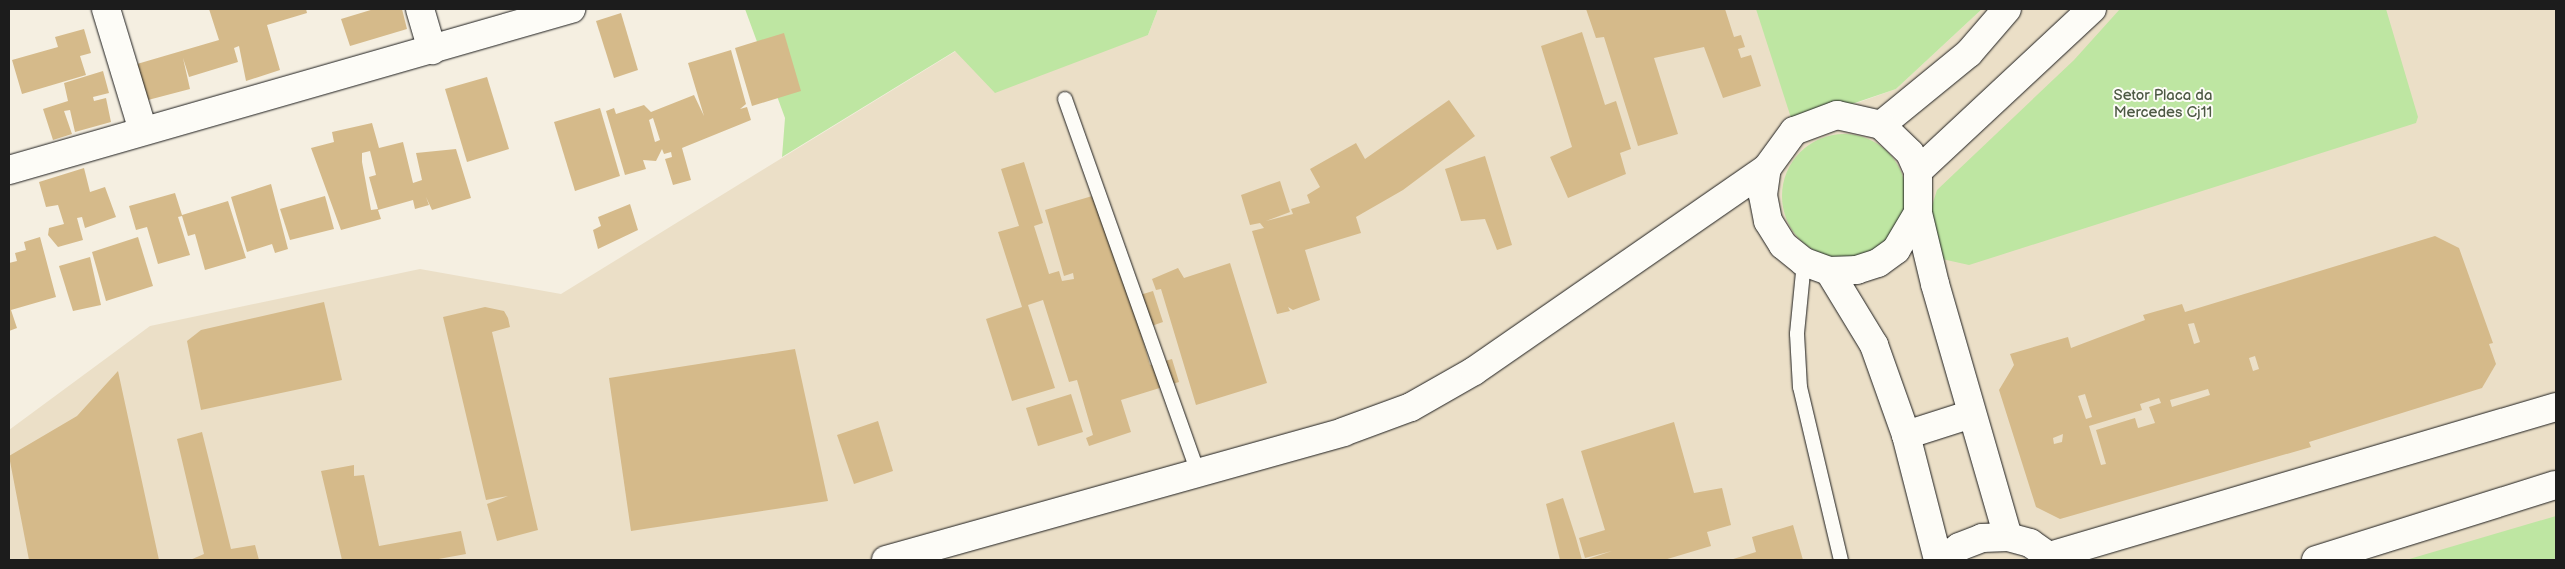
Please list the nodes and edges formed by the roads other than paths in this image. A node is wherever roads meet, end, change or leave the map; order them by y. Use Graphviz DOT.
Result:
graph roads {
  1 [pos="106,9"];
  2 [pos="420,9"];
  3 [pos="571,9"];
  4 [pos="2007,9"];
  5 [pos="2092,9"];
  6 [pos="432,50"];
  7 [pos="1065,99"];
  8 [pos="1881,125"];
  9 [pos="143,131"];
  10 [pos="1768,168"];
  11 [pos="9,170"];
  12 [pos="1918,171"];
  13 [pos="1918,213"];
  14 [pos="1804,262"];
  15 [pos="1829,271"];
  16 [pos="2556,407"];
  17 [pos="1972,414"];
  18 [pos="1906,435"];
  19 [pos="1198,473"];
  20 [pos="2556,485"];
  21 [pos="2008,537"];
  22 [pos="2052,558"];
  23 [pos="886,560"];
  24 [pos="1841,560"];
  25 [pos="1938,560"];
  26 [pos="1942,560"];
  27 [pos="2316,560"];
  1 -- 9 [label="street"];
  2 -- 6 [label="street"];
  3 -- 6 [label="street"];
  4 -- 8 [label="street"];
  5 -- 12 [label="street"];
  6 -- 9 [label="street"];
  7 -- 19 [label="lane"];
  8 -- 10 [label="street"];
  8 -- 12 [label="street"];
  9 -- 11 [label="street"];
  10 -- 14 [label="street"];
  10 -- 19 [label="street"];
  12 -- 13 [label="street"];
  13 -- 15 [label="street"];
  13 -- 17 [label="street"];
  14 -- 15 [label="street"];
  14 -- 24 [label="lane"];
  15 -- 18 [label="street"];
  16 -- 22 [label="street"];
  17 -- 18 [label="street"];
  17 -- 21 [label="street"];
  18 -- 25 [label="street"];
  19 -- 23 [label="street"];
  20 -- 27 [label="street"];
  21 -- 22 [label="street"];
  21 -- 26 [label="street"];
}
